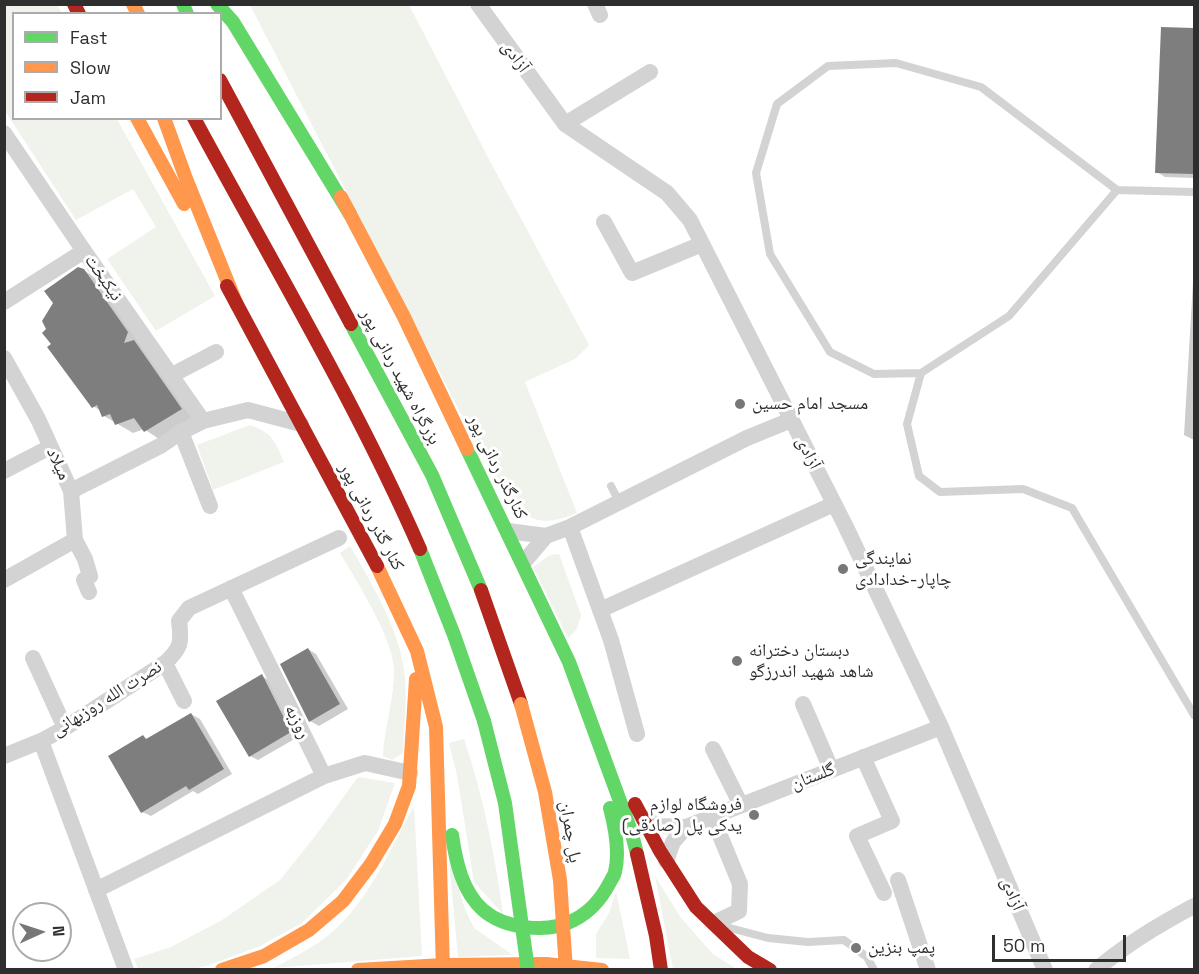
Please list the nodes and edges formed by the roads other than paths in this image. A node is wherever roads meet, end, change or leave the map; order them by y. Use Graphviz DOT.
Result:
graph roads {
  1 [pos="217,4"];
  2 [pos="478,4"];
  3 [pos="249,22"];
  4 [pos="650,72"];
  5 [pos="222,84"];
  6 [pos="138,120"];
  7 [pos="165,120"];
  8 [pos="195,120"];
  9 [pos="565,124"];
  10 [pos="4,133"];
  11 [pos="1116,190"];
  12 [pos="1194,192"];
  13 [pos="350,214"];
  14 [pos="604,222"];
  15 [pos="702,244"];
  16 [pos="84,252"];
  17 [pos="4,302"];
  18 [pos="237,305"];
  19 [pos="216,352"];
  20 [pos="4,358"];
  21 [pos="921,373"];
  22 [pos="172,375"];
  23 [pos="791,420"];
  24 [pos="203,421"];
  25 [pos="301,424"];
  26 [pos="181,432"];
  27 [pos="50,447"];
  28 [pos="4,471"];
  29 [pos="611,486"];
  30 [pos="71,491"];
  31 [pos="619,502"];
  32 [pos="834,504"];
  33 [pos="210,506"];
  34 [pos="570,527"];
  35 [pos="508,531"];
  36 [pos="546,536"];
  37 [pos="339,538"];
  38 [pos="75,540"];
  39 [pos="523,563"];
  40 [pos="4,580"];
  41 [pos="231,588"];
  42 [pos="89,592"];
  43 [pos="600,610"];
  44 [pos="417,651"];
  45 [pos="33,658"];
  46 [pos="569,662"];
  47 [pos="165,663"];
  48 [pos="184,701"];
  49 [pos="521,704"];
  50 [pos="803,704"];
  51 [pos="1194,715"];
  52 [pos="436,727"];
  53 [pos="941,727"];
  54 [pos="65,728"];
  55 [pos="637,734"];
  56 [pos="41,741"];
  57 [pos="713,749"];
  58 [pos="4,756"];
  59 [pos="863,757"];
  60 [pos="831,770"];
  61 [pos="410,773"];
  62 [pos="324,777"];
  63 [pos="741,805"];
  64 [pos="641,816"];
  65 [pos="712,816"];
  66 [pos="686,827"];
  67 [pos="666,861"];
  68 [pos="898,880"];
  69 [pos="96,890"];
  70 [pos="884,893"];
  71 [pos="1194,906"];
  72 [pos="714,923"];
  73 [pos="443,967"];
  74 [pos="528,968"];
  75 [pos="126,969"];
  76 [pos="222,969"];
  77 [pos="358,969"];
  78 [pos="574,969"];
  79 [pos="602,969"];
  80 [pos="662,969"];
  81 [pos="770,969"];
  82 [pos="874,969"];
  83 [pos="928,969"];
  84 [pos="1045,969"];
  85 [pos="1096,969"];
  1 -- 13 [label="main road"];
  2 -- 9 [label="street, آزادی"];
  3 -- 13 [label="main road, کنارگذر ردانی پور"];
  4 -- 9 [label="street"];
  5 -- 49 [label="main road, بزرگراه شهید ردانی پور"];
  6 -- 18 [label="main road, کنار گذر ردانی پور"];
  7 -- 18 [label="main road"];
  8 -- 74 [label="main road, bridge"];
  9 -- 15 [label="street, آزادی"];
  10 -- 16 [label="street, نیکبخت"];
  11 -- 12 [label="lane"];
  11 -- 21 [label="lane"];
  11 -- 21 [label="lane"];
  13 -- 35 [label="main road, کنارگذر ردانی پور"];
  14 -- 15 [label="street"];
  15 -- 23 [label="street, آزادی"];
  16 -- 17 [label="street"];
  16 -- 22 [label="street, نیکبخت"];
  18 -- 25 [label="main road, کنار گذر ردانی پور"];
  19 -- 22 [label="street"];
  20 -- 27 [label="street, میلاد"];
  21 -- 51 [label="lane"];
  22 -- 24 [label="street, نیکبخت"];
  23 -- 31 [label="street"];
  23 -- 32 [label="street, آزادی"];
  24 -- 25 [label="street, میلاد"];
  24 -- 26 [label="street, میلاد"];
  25 -- 44 [label="main road, کنار گذر ردانی پور"];
  26 -- 30 [label="street, میلاد"];
  26 -- 33 [label="street"];
  27 -- 28 [label="street"];
  27 -- 30 [label="street, میلاد"];
  29 -- 31 [label="lane"];
  30 -- 38 [label="street"];
  31 -- 34 [label="street"];
  32 -- 43 [label="street"];
  32 -- 53 [label="street, آزادی"];
  34 -- 36 [label="street"];
  34 -- 43 [label="street"];
  35 -- 36 [label="street"];
  35 -- 39 [label="main road, کنارگذر ردانی پور"];
  36 -- 39 [label="street"];
  37 -- 41 [label="street, نصرت الله روزبهانی"];
  38 -- 40 [label="street"];
  38 -- 42 [label="street"];
  39 -- 46 [label="main road, کنارگذر ردانی پور"];
  41 -- 47 [label="street, نصرت الله روزبهانی"];
  41 -- 62 [label="street, روزبه"];
  43 -- 55 [label="street"];
  44 -- 52 [label="main road, کنار گذر ردانی پور"];
  44 -- 61 [label="main road"];
  45 -- 54 [label="street"];
  46 -- 52 [label="main road"];
  46 -- 64 [label="main road"];
  46 -- 80 [label="main road, کنارگذر ردانی پور"];
  47 -- 48 [label="street"];
  47 -- 54 [label="street, نصرت الله روزبهانی"];
  49 -- 78 [label="main road, پل چمران, bridge"];
  50 -- 60 [label="street"];
  52 -- 73 [label="main road, کنار گذر ردانی پور"];
  53 -- 59 [label="street, گلستان"];
  53 -- 84 [label="street, آزادی"];
  54 -- 56 [label="street, نصرت الله روزبهانی"];
  56 -- 58 [label="street, نصرت الله روزبهانی"];
  56 -- 69 [label="street"];
  57 -- 63 [label="street"];
  59 -- 60 [label="street, گلستان"];
  59 -- 70 [label="street"];
  60 -- 63 [label="street, گلستان"];
  61 -- 62 [label="street"];
  61 -- 76 [label="main road"];
  62 -- 69 [label="street"];
  63 -- 65 [label="street, گلستان"];
  64 -- 66 [label="street"];
  64 -- 67 [label="main road"];
  65 -- 66 [label="street, گلستان"];
  65 -- 72 [label="street"];
  66 -- 67 [label="street"];
  67 -- 72 [label="main road"];
  68 -- 83 [label="street"];
  69 -- 75 [label="street"];
  71 -- 85 [label="street"];
  72 -- 81 [label="main road"];
  72 -- 82 [label="lane"];
  73 -- 74 [label="main road"];
  73 -- 77 [label="main road"];
  74 -- 78 [label="main road"];
  78 -- 79 [label="main road"];
}
